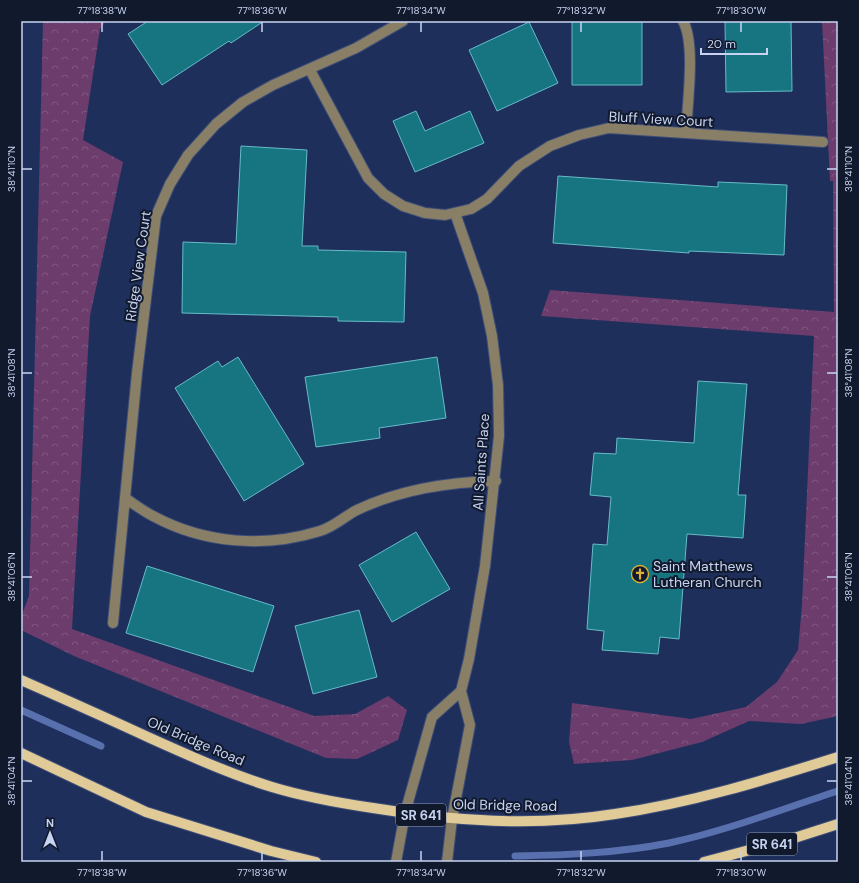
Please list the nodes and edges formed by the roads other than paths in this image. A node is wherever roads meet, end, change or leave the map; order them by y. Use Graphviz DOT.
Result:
graph roads {
  1 [pos="403,21"];
  2 [pos="683,21"];
  3 [pos="310,70"];
  4 [pos="686,134"];
  5 [pos="823,142"];
  6 [pos="455,213"];
  7 [pos="496,481"];
  8 [pos="125,498"];
  9 [pos="113,623"];
  10 [pos="21,680"];
  11 [pos="461,691"];
  12 [pos="21,753"];
  13 [pos="838,757"];
  14 [pos="405,813"];
  15 [pos="452,819"];
  16 [pos="838,824"];
  17 [pos="316,862"];
  18 [pos="396,862"];
  19 [pos="447,862"];
  20 [pos="704,862"];
  1 -- 3 [label="street, Ridge View Court"];
  2 -- 4 [label="street"];
  3 -- 6 [label="street, Bluff View Court"];
  3 -- 8 [label="street, Ridge View Court"];
  4 -- 5 [label="street, Bluff View Court"];
  4 -- 6 [label="street, Bluff View Court"];
  6 -- 7 [label="street, All Saints Place"];
  7 -- 8 [label="street"];
  7 -- 11 [label="street, All Saints Place"];
  8 -- 9 [label="street, Ridge View Court"];
  10 -- 14 [label="main road, Old Bridge Road / SR 641"];
  11 -- 14 [label="street"];
  11 -- 15 [label="street, All Saints Place"];
  12 -- 17 [label="main road"];
  13 -- 15 [label="main road, Old Bridge Road / SR 641"];
  14 -- 15 [label="main road, Old Bridge Road / SR 641"];
  14 -- 18 [label="street"];
  15 -- 19 [label="street, All Saints Place"];
  16 -- 20 [label="main road, SR 641"];
}
